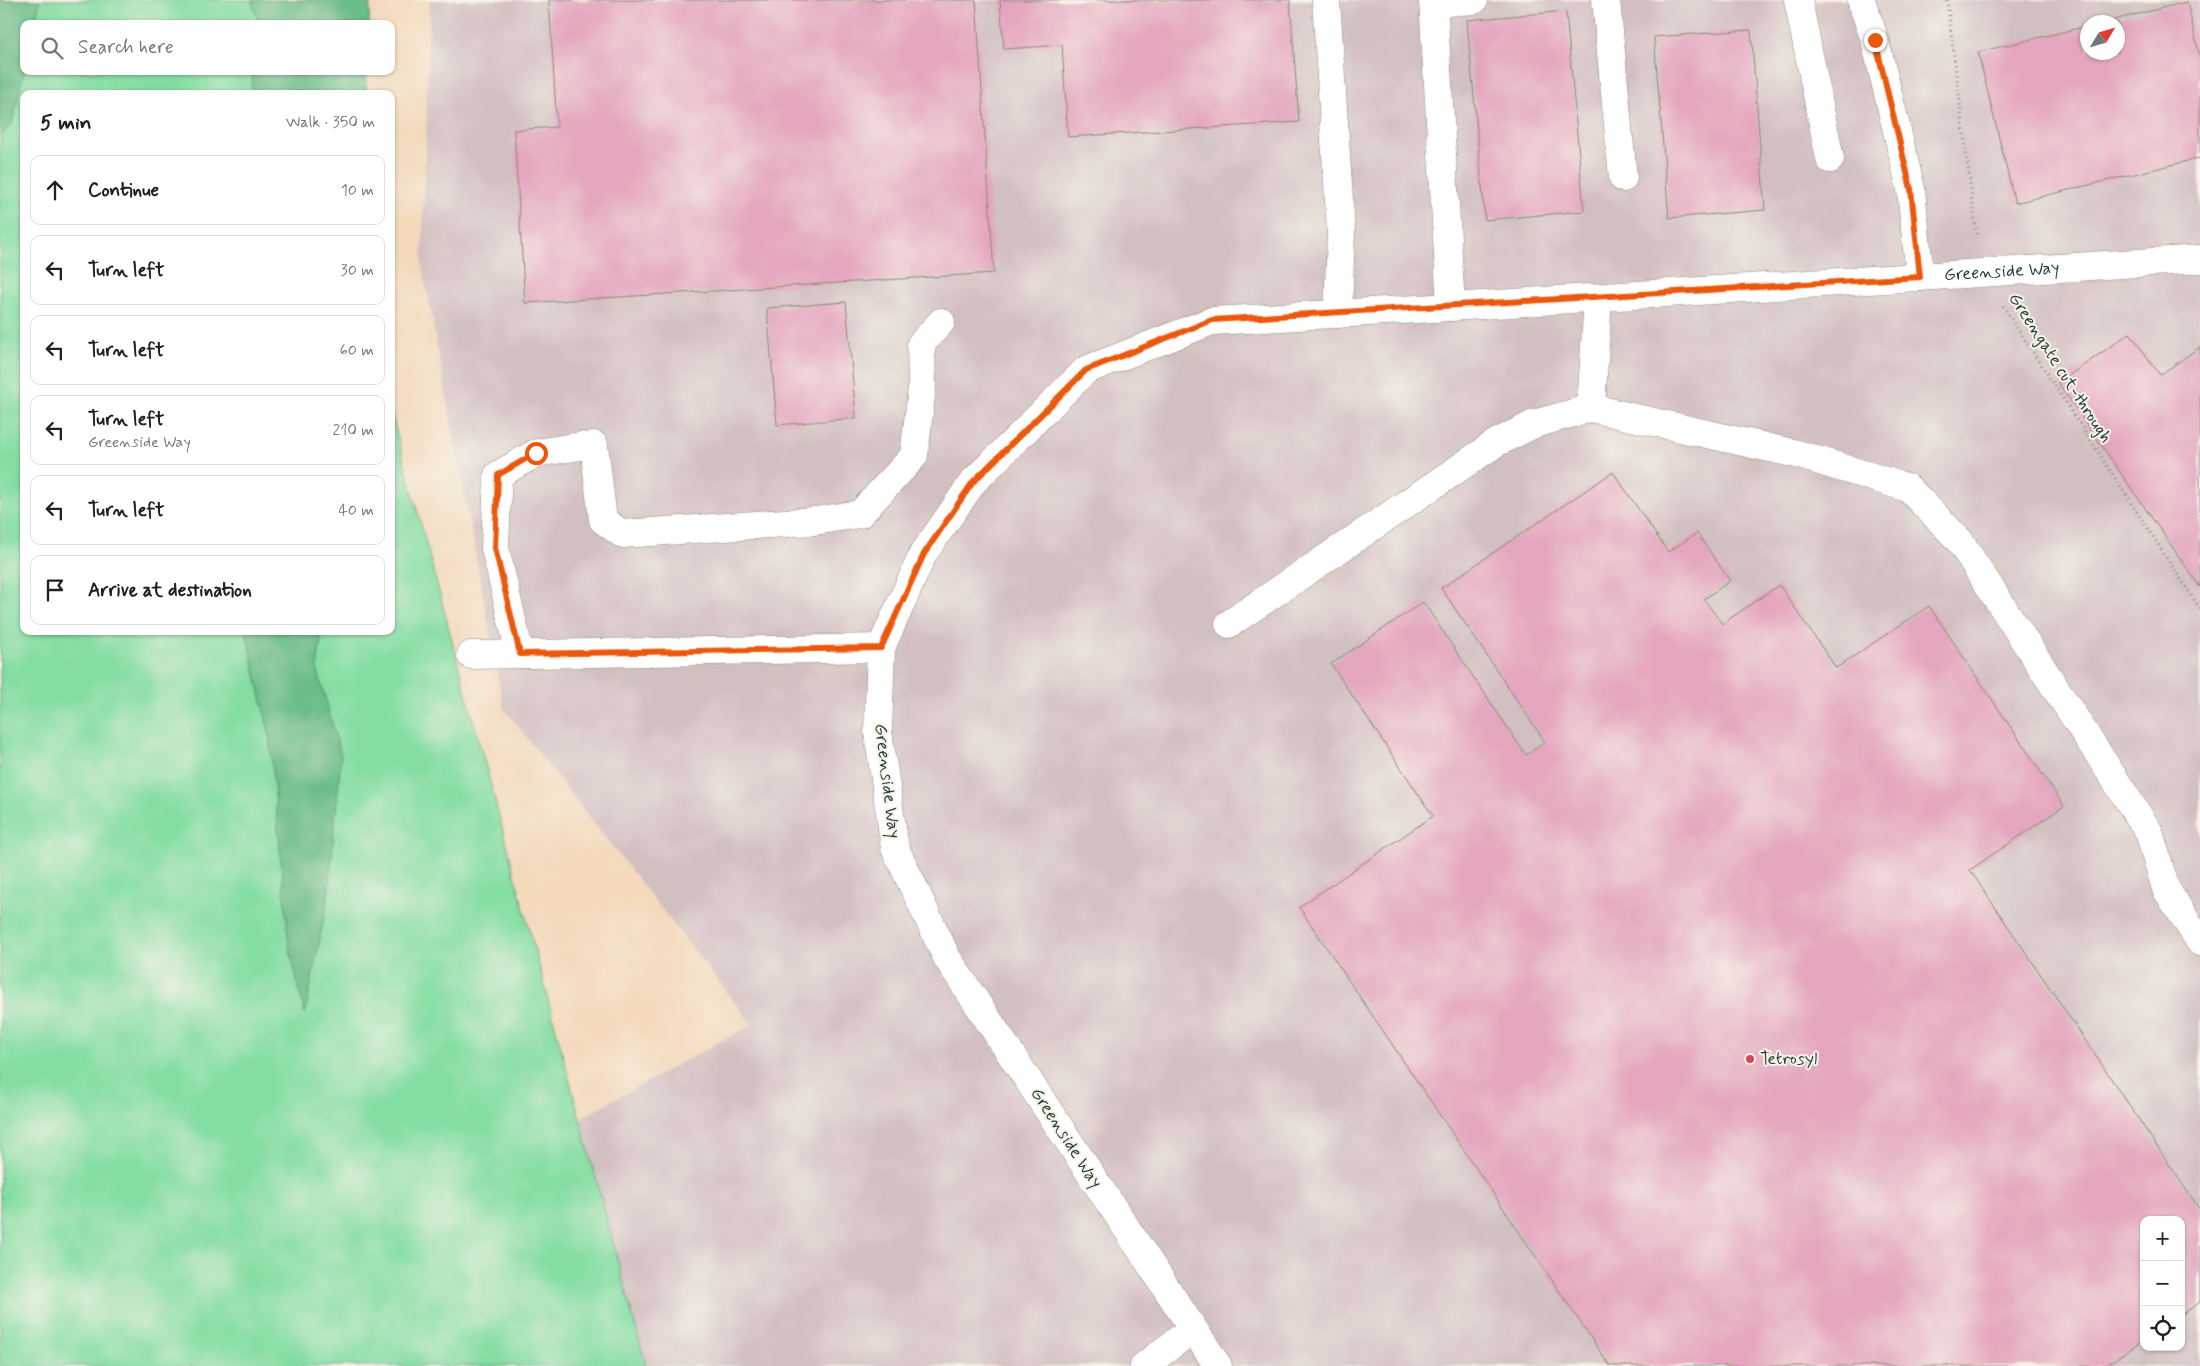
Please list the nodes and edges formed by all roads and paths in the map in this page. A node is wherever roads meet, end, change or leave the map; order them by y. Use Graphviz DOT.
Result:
graph roads {
  1 [pos="1326,0"];
  2 [pos="1474,0"];
  3 [pos="1606,0"];
  4 [pos="1798,0"];
  5 [pos="1861,0"];
  6 [pos="1947,0"];
  7 [pos="1433,1"];
  8 [pos="1830,159"];
  9 [pos="1623,178"];
  10 [pos="2200,259"];
  11 [pos="1982,273"];
  12 [pos="1920,277"];
  13 [pos="1598,298"];
  14 [pos="1450,307"];
  15 [pos="1338,314"];
  16 [pos="941,322"];
  17 [pos="1591,408"];
  18 [pos="2200,609"];
  19 [pos="1229,624"];
  20 [pos="881,648"];
  21 [pos="520,654"];
  22 [pos="471,655"];
  23 [pos="2200,942"];
  24 [pos="1193,1329"];
  25 [pos="1144,1366"];
  26 [pos="1218,1366"];
  1 -- 15 [label="lane"];
  2 -- 7 [label="lane"];
  3 -- 9 [label="lane"];
  4 -- 8 [label="lane"];
  5 -- 12 [label="lane"];
  6 -- 11 [label="path, Greengate cut-through"];
  7 -- 14 [label="lane"];
  10 -- 11 [label="lane, Greenside Way"];
  11 -- 12 [label="lane, Greenside Way"];
  11 -- 18 [label="path, Greengate cut-through"];
  12 -- 13 [label="lane, Greenside Way"];
  13 -- 14 [label="lane, Greenside Way"];
  13 -- 17 [label="lane"];
  14 -- 15 [label="lane, Greenside Way"];
  15 -- 20 [label="lane, Greenside Way"];
  16 -- 21 [label="lane"];
  17 -- 19 [label="lane"];
  17 -- 23 [label="lane"];
  20 -- 21 [label="lane"];
  20 -- 24 [label="lane, Greenside Way"];
  21 -- 22 [label="lane"];
  24 -- 25 [label="lane"];
  24 -- 26 [label="lane, Greenside Way"];
}
